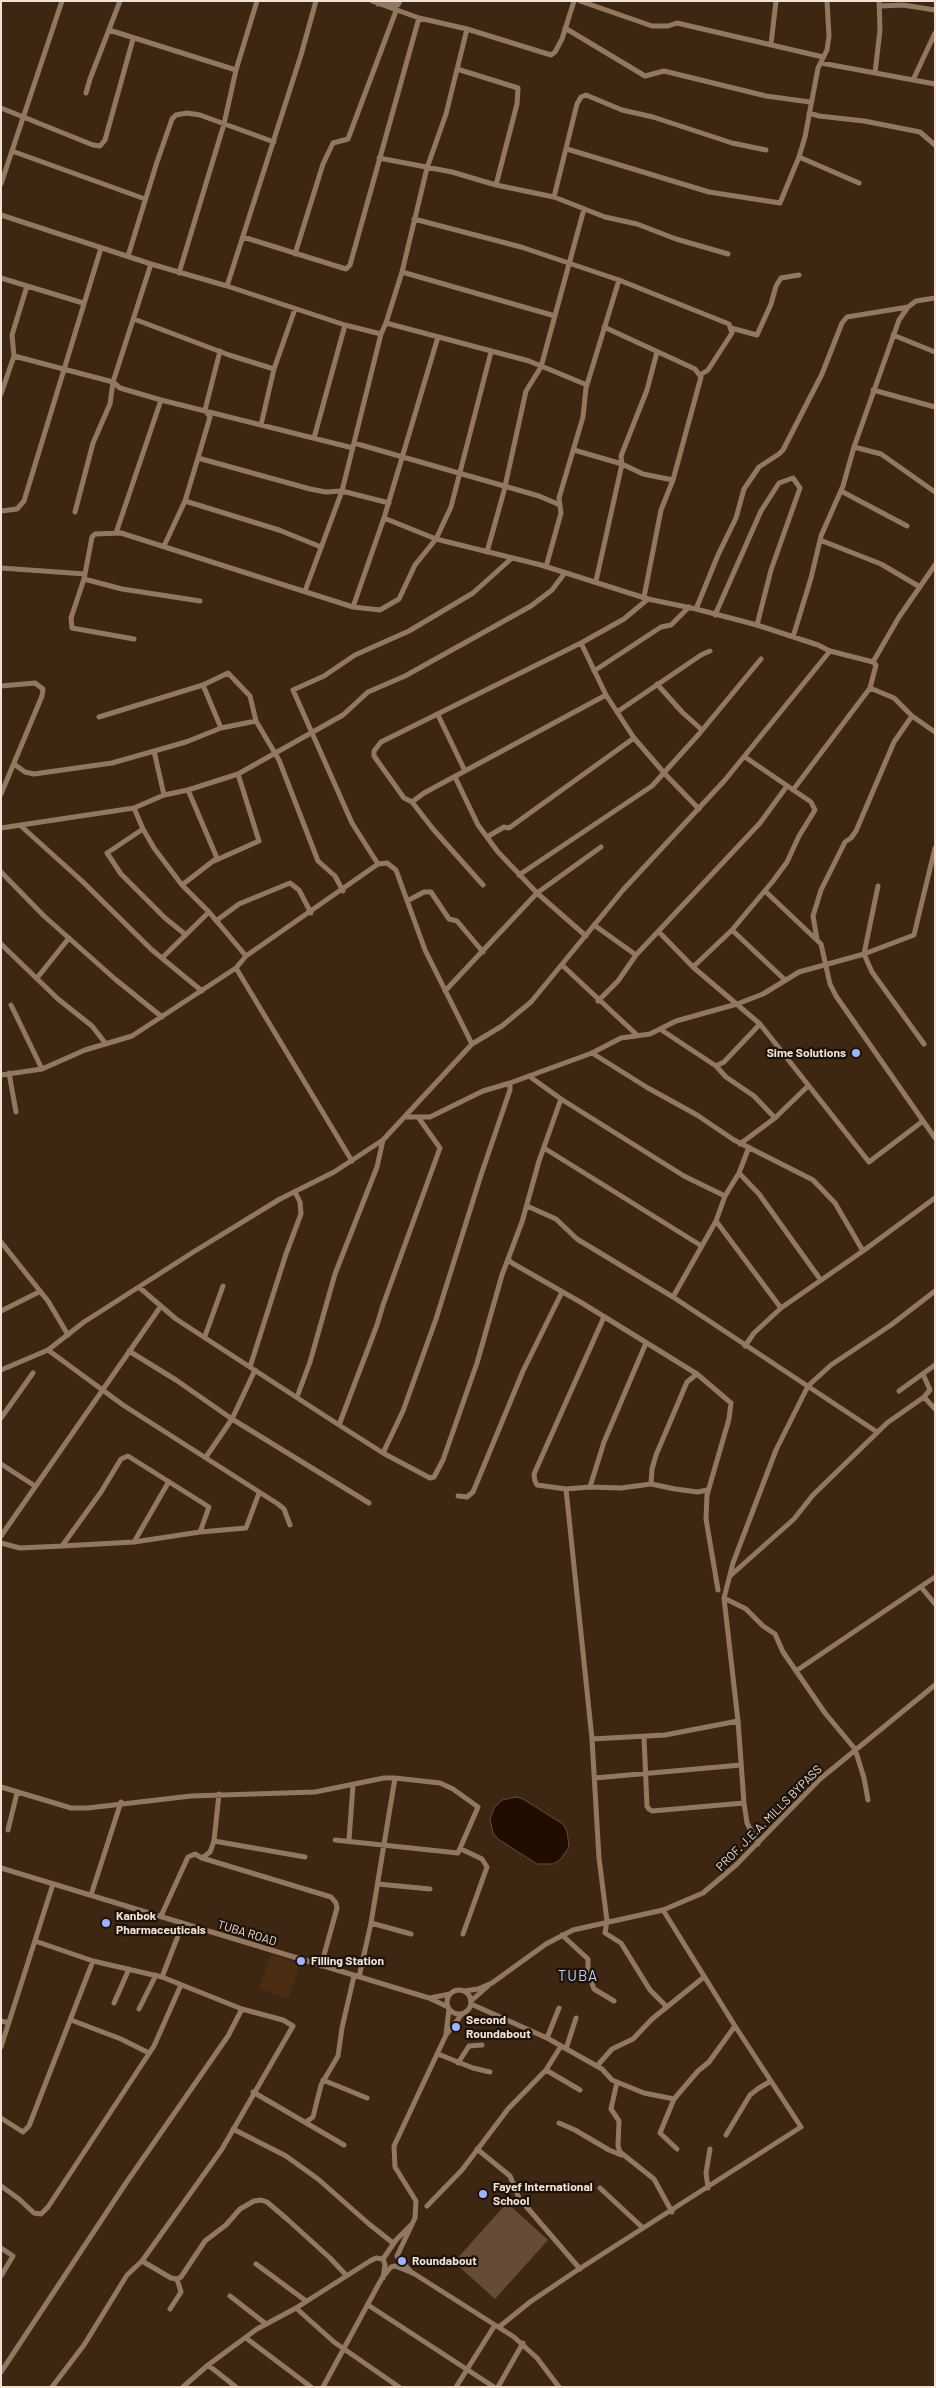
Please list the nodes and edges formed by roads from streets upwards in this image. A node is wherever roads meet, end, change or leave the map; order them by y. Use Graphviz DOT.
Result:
graph roads {
  1 [pos="62,1"];
  2 [pos="120,1"];
  3 [pos="257,1"];
  4 [pos="316,1"];
  5 [pos="372,1"];
  6 [pos="400,1"];
  7 [pos="574,1"];
  8 [pos="580,1"];
  9 [pos="776,1"];
  10 [pos="827,1"];
  11 [pos="378,4"];
  12 [pos="879,4"];
  13 [pos="935,10"];
  14 [pos="396,11"];
  15 [pos="419,18"];
  16 [pos="565,28"];
  17 [pos="467,29"];
  18 [pos="110,30"];
  19 [pos="935,33"];
  20 [pos="133,38"];
  21 [pos="771,44"];
  22 [pos="822,60"];
  23 [pos="456,69"];
  24 [pos="236,70"];
  25 [pos="875,74"];
  26 [pos="914,80"];
  27 [pos="935,84"];
  28 [pos="86,93"];
  29 [pos="810,102"];
  30 [pos="1,108"];
  31 [pos="809,113"];
  32 [pos="23,118"];
  33 [pos="224,124"];
  34 [pos="274,142"];
  35 [pos="935,145"];
  36 [pos="567,149"];
  37 [pos="766,150"];
  38 [pos="12,151"];
  39 [pos="799,157"];
  40 [pos="379,158"];
  41 [pos="427,168"];
  42 [pos="859,183"];
  43 [pos="1,184"];
  44 [pos="496,185"];
  45 [pos="554,197"];
  46 [pos="145,199"];
  47 [pos="584,209"];
  48 [pos="1,214"];
  49 [pos="414,219"];
  50 [pos="243,237"];
  51 [pos="101,248"];
  52 [pos="295,254"];
  53 [pos="728,254"];
  54 [pos="128,256"];
  55 [pos="151,264"];
  56 [pos="570,265"];
  57 [pos="402,272"];
  58 [pos="179,273"];
  59 [pos="799,274"];
  60 [pos="1,278"];
  61 [pos="620,280"];
  62 [pos="27,286"];
  63 [pos="227,286"];
  64 [pos="935,298"];
  65 [pos="83,303"];
  66 [pos="908,307"];
  67 [pos="295,309"];
  68 [pos="555,316"];
  69 [pos="134,318"];
  70 [pos="386,323"];
  71 [pos="345,325"];
  72 [pos="604,327"];
  73 [pos="732,328"];
  74 [pos="381,334"];
  75 [pos="893,335"];
  76 [pos="438,337"];
  77 [pos="220,351"];
  78 [pos="491,352"];
  79 [pos="657,352"];
  80 [pos="935,352"];
  81 [pos="14,356"];
  82 [pos="541,367"];
  83 [pos="65,369"];
  84 [pos="274,369"];
  85 [pos="700,375"];
  86 [pos="113,382"];
  87 [pos="587,385"];
  88 [pos="874,390"];
  89 [pos="1,394"];
  90 [pos="161,400"];
  91 [pos="935,407"];
  92 [pos="205,410"];
  93 [pos="260,425"];
  94 [pos="314,438"];
  95 [pos="354,445"];
  96 [pos="854,447"];
  97 [pos="574,450"];
  98 [pos="401,457"];
  99 [pos="198,458"];
  100 [pos="622,464"];
  101 [pos="460,473"];
  102 [pos="673,480"];
  103 [pos="935,484"];
  104 [pos="505,486"];
  105 [pos="342,491"];
  106 [pos="841,491"];
  107 [pos="933,491"];
  108 [pos="185,501"];
  109 [pos="389,503"];
  110 [pos="560,505"];
  111 [pos="1,511"];
  112 [pos="75,512"];
  113 [pos="384,518"];
  114 [pos="907,526"];
  115 [pos="116,533"];
  116 [pos="436,539"];
  117 [pos="820,540"];
  118 [pos="164,546"];
  119 [pos="321,547"];
  120 [pos="487,552"];
  121 [pos="512,558"];
  122 [pos="935,565"];
  123 [pos="546,567"];
  124 [pos="1,568"];
  125 [pos="564,574"];
  126 [pos="84,577"];
  127 [pos="596,581"];
  128 [pos="920,587"];
  129 [pos="305,590"];
  130 [pos="646,598"];
  131 [pos="200,601"];
  132 [pos="353,607"];
  133 [pos="688,607"];
  134 [pos="696,609"];
  135 [pos="715,615"];
  136 [pos="757,625"];
  137 [pos="793,637"];
  138 [pos="134,639"];
  139 [pos="581,643"];
  140 [pos="710,651"];
  141 [pos="830,651"];
  142 [pos="761,659"];
  143 [pos="873,662"];
  144 [pos="594,671"];
  145 [pos="657,684"];
  146 [pos="203,685"];
  147 [pos="1,686"];
  148 [pos="870,688"];
  149 [pos="606,695"];
  150 [pos="617,712"];
  151 [pos="438,715"];
  152 [pos="912,716"];
  153 [pos="99,717"];
  154 [pos="256,721"];
  155 [pos="221,728"];
  156 [pos="702,730"];
  157 [pos="310,732"];
  158 [pos="935,732"];
  159 [pos="634,738"];
  160 [pos="154,751"];
  161 [pos="274,752"];
  162 [pos="745,757"];
  163 [pos="14,764"];
  164 [pos="465,771"];
  165 [pos="238,774"];
  166 [pos="665,774"];
  167 [pos="455,777"];
  168 [pos="787,786"];
  169 [pos="188,790"];
  170 [pos="793,790"];
  171 [pos="1,794"];
  172 [pos="164,795"];
  173 [pos="412,802"];
  174 [pos="134,808"];
  175 [pos="699,809"];
  176 [pos="21,826"];
  177 [pos="1,828"];
  178 [pos="143,829"];
  179 [pos="487,837"];
  180 [pos="601,847"];
  181 [pos="935,848"];
  182 [pos="214,861"];
  183 [pos="378,864"];
  184 [pos="1,872"];
  185 [pos="519,874"];
  186 [pos="182,885"];
  187 [pos="483,885"];
  188 [pos="878,886"];
  189 [pos="765,890"];
  190 [pos="343,891"];
  191 [pos="537,893"];
  192 [pos="407,901"];
  193 [pos="209,912"];
  194 [pos="312,913"];
  195 [pos="216,921"];
  196 [pos="594,925"];
  197 [pos="732,930"];
  198 [pos="659,932"];
  199 [pos="186,935"];
  200 [pos="586,936"];
  201 [pos="69,938"];
  202 [pos="817,939"];
  203 [pos="1,944"];
  204 [pos="483,952"];
  205 [pos="864,954"];
  206 [pos="636,955"];
  207 [pos="246,956"];
  208 [pos="162,958"];
  209 [pos="827,964"];
  210 [pos="562,965"];
  211 [pos="693,967"];
  212 [pos="236,968"];
  213 [pos="37,978"];
  214 [pos="786,980"];
  215 [pos="202,991"];
  216 [pos="445,991"];
  217 [pos="598,1001"];
  218 [pos="737,1004"];
  219 [pos="11,1005"];
  220 [pos="162,1017"];
  221 [pos="760,1024"];
  222 [pos="660,1029"];
  223 [pos="637,1035"];
  224 [pos="106,1044"];
  225 [pos="472,1044"];
  226 [pos="924,1044"];
  227 [pos="592,1053"];
  228 [pos="716,1066"];
  229 [pos="42,1069"];
  230 [pos="9,1073"];
  231 [pos="1,1075"];
  232 [pos="529,1076"];
  233 [pos="510,1083"];
  234 [pos="808,1086"];
  235 [pos="561,1099"];
  236 [pos="16,1112"];
  237 [pos="405,1117"];
  238 [pos="418,1117"];
  239 [pos="775,1118"];
  240 [pos="923,1121"];
  241 [pos="935,1138"];
  242 [pos="382,1140"];
  243 [pos="740,1144"];
  244 [pos="748,1147"];
  245 [pos="544,1148"];
  246 [pos="352,1161"];
  247 [pos="739,1174"];
  248 [pos="295,1192"];
  249 [pos="725,1196"];
  250 [pos="935,1198"];
  251 [pos="527,1206"];
  252 [pos="716,1220"];
  253 [pos="1,1242"];
  254 [pos="700,1246"];
  255 [pos="863,1252"];
  256 [pos="508,1259"];
  257 [pos="820,1279"];
  258 [pos="223,1286"];
  259 [pos="140,1288"];
  260 [pos="935,1291"];
  261 [pos="40,1292"];
  262 [pos="562,1292"];
  263 [pos="673,1297"];
  264 [pos="161,1306"];
  265 [pos="780,1308"];
  266 [pos="1,1311"];
  267 [pos="604,1318"];
  268 [pos="68,1335"];
  269 [pos="205,1336"];
  270 [pos="646,1343"];
  271 [pos="745,1346"];
  272 [pos="48,1350"];
  273 [pos="129,1351"];
  274 [pos="935,1365"];
  275 [pos="252,1369"];
  276 [pos="1,1370"];
  277 [pos="33,1374"];
  278 [pos="697,1374"];
  279 [pos="923,1374"];
  280 [pos="808,1386"];
  281 [pos="103,1391"];
  282 [pos="899,1391"];
  283 [pos="298,1397"];
  284 [pos="924,1397"];
  285 [pos="935,1409"];
  286 [pos="1,1418"];
  287 [pos="232,1419"];
  288 [pos="339,1425"];
  289 [pos="877,1432"];
  290 [pos="383,1453"];
  291 [pos="206,1457"];
  292 [pos="1,1464"];
  293 [pos="168,1483"];
  294 [pos="651,1484"];
  295 [pos="35,1486"];
  296 [pos="590,1487"];
  297 [pos="566,1489"];
  298 [pos="707,1490"];
  299 [pos="259,1493"];
  300 [pos="458,1496"];
  301 [pos="369,1503"];
  302 [pos="290,1525"];
  303 [pos="200,1532"];
  304 [pos="1,1536"];
  305 [pos="134,1542"];
  306 [pos="1,1543"];
  307 [pos="62,1546"];
  308 [pos="729,1576"];
  309 [pos="935,1577"];
  310 [pos="922,1587"];
  311 [pos="718,1590"];
  312 [pos="724,1598"];
  313 [pos="935,1604"];
  314 [pos="796,1671"];
  315 [pos="935,1685"];
  316 [pos="738,1721"];
  317 [pos="644,1737"];
  318 [pos="592,1739"];
  319 [pos="855,1749"];
  320 [pos="741,1765"];
  321 [pos="645,1773"];
  322 [pos="396,1778"];
  323 [pos="595,1778"];
  324 [pos="353,1785"];
  325 [pos="1,1787"];
  326 [pos="17,1793"];
  327 [pos="219,1794"];
  328 [pos="868,1800"];
  329 [pos="121,1802"];
  330 [pos="744,1803"];
  331 [pos="8,1830"];
  332 [pos="335,1840"];
  333 [pos="349,1840"];
  334 [pos="214,1841"];
  335 [pos="758,1844"];
  336 [pos="384,1845"];
  337 [pos="461,1849"];
  338 [pos="305,1857"];
  339 [pos="202,1858"];
  340 [pos="1,1868"];
  341 [pos="53,1884"];
  342 [pos="378,1884"];
  343 [pos="430,1889"];
  344 [pos="91,1896"];
  345 [pos="663,1910"];
  346 [pos="161,1916"];
  347 [pos="607,1921"];
  348 [pos="371,1923"];
  349 [pos="184,1924"];
  350 [pos="411,1934"];
  351 [pos="463,1934"];
  352 [pos="562,1935"];
  353 [pos="35,1941"];
  354 [pos="93,1961"];
  355 [pos="321,1966"];
  356 [pos="129,1969"];
  357 [pos="156,1975"];
  358 [pos="704,1976"];
  359 [pos="162,1977"];
  360 [pos="356,1977"];
  361 [pos="492,1983"];
  362 [pos="181,1986"];
  363 [pos="464,1991"];
  364 [pos="450,1994"];
  365 [pos="429,1998"];
  366 [pos="614,2001"];
  367 [pos="114,2003"];
  368 [pos="471,2003"];
  369 [pos="666,2007"];
  370 [pos="448,2008"];
  371 [pos="559,2008"];
  372 [pos="139,2009"];
  373 [pos="242,2009"];
  374 [pos="462,2014"];
  375 [pos="576,2018"];
  376 [pos="71,2020"];
  377 [pos="1,2021"];
  378 [pos="9,2024"];
  379 [pos="735,2026"];
  380 [pos="446,2035"];
  381 [pos="547,2038"];
  382 [pos="482,2045"];
  383 [pos="1,2047"];
  384 [pos="563,2048"];
  385 [pos="149,2054"];
  386 [pos="438,2054"];
  387 [pos="458,2063"];
  388 [pos="597,2066"];
  389 [pos="546,2070"];
  390 [pos="490,2072"];
  391 [pos="323,2080"];
  392 [pos="772,2081"];
  393 [pos="617,2082"];
  394 [pos="580,2090"];
  395 [pos="253,2092"];
  396 [pos="367,2098"];
  397 [pos="674,2099"];
  398 [pos="1,2118"];
  399 [pos="306,2122"];
  400 [pos="559,2123"];
  401 [pos="233,2129"];
  402 [pos="726,2135"];
  403 [pos="344,2145"];
  404 [pos="477,2149"];
  405 [pos="677,2149"];
  406 [pos="710,2149"];
  407 [pos="622,2155"];
  408 [pos="1,2186"];
  409 [pos="600,2188"];
  410 [pos="708,2188"];
  411 [pos="427,2206"];
  412 [pos="672,2212"];
  413 [pos="412,2225"];
  414 [pos="644,2228"];
  415 [pos="393,2243"];
  416 [pos="1,2248"];
  417 [pos="388,2253"];
  418 [pos="398,2258"];
  419 [pos="142,2261"];
  420 [pos="256,2264"];
  421 [pos="389,2264"];
  422 [pos="580,2269"];
  423 [pos="413,2273"];
  424 [pos="346,2275"];
  425 [pos="1,2276"];
  426 [pos="177,2279"];
  427 [pos="230,2296"];
  428 [pos="306,2302"];
  429 [pos="368,2305"];
  430 [pos="296,2308"];
  431 [pos="170,2309"];
  432 [pos="266,2324"];
  433 [pos="497,2326"];
  434 [pos="246,2338"];
  435 [pos="523,2343"];
  436 [pos="344,2349"];
  437 [pos="208,2364"];
  438 [pos="466,2370"];
  439 [pos="1,2372"];
  440 [pos="52,2387"];
  441 [pos="183,2387"];
  442 [pos="236,2387"];
  443 [pos="310,2387"];
  444 [pos="323,2387"];
  445 [pos="399,2387"];
  446 [pos="456,2387"];
  447 [pos="494,2387"];
  448 [pos="498,2387"];
  449 [pos="559,2387"];
  1 -- 32 [label="street"];
  2 -- 18 [label="street"];
  3 -- 24 [label="street"];
  4 -- 34 [label="street"];
  5 -- 11 [label="street"];
  6 -- 11 [label="street"];
  7 -- 16 [label="street"];
  8 -- 21 [label="street"];
  9 -- 21 [label="street"];
  10 -- 22 [label="street"];
  11 -- 14 [label="street"];
  12 -- 13 [label="street"];
  12 -- 25 [label="street"];
  14 -- 15 [label="street"];
  14 -- 52 [label="street"];
  15 -- 17 [label="street"];
  15 -- 40 [label="street"];
  16 -- 17 [label="street"];
  16 -- 29 [label="street"];
  17 -- 23 [label="street"];
  18 -- 20 [label="street"];
  18 -- 28 [label="street"];
  19 -- 26 [label="street"];
  20 -- 24 [label="street"];
  20 -- 32 [label="street"];
  21 -- 22 [label="street"];
  22 -- 25 [label="street"];
  22 -- 29 [label="street"];
  23 -- 41 [label="street"];
  23 -- 44 [label="street"];
  24 -- 33 [label="street"];
  25 -- 26 [label="street"];
  26 -- 27 [label="street"];
  29 -- 31 [label="street"];
  30 -- 32 [label="street"];
  31 -- 35 [label="street"];
  31 -- 39 [label="street"];
  32 -- 38 [label="street"];
  33 -- 34 [label="street"];
  33 -- 46 [label="street"];
  33 -- 58 [label="street"];
  34 -- 50 [label="street"];
  36 -- 37 [label="street"];
  36 -- 39 [label="street"];
  36 -- 45 [label="street"];
  38 -- 43 [label="street"];
  38 -- 46 [label="street"];
  39 -- 42 [label="street"];
  40 -- 41 [label="street"];
  40 -- 52 [label="street"];
  41 -- 44 [label="street"];
  41 -- 49 [label="street"];
  44 -- 45 [label="street"];
  45 -- 47 [label="street"];
  46 -- 54 [label="street"];
  47 -- 53 [label="street"];
  47 -- 56 [label="street"];
  48 -- 51 [label="street"];
  49 -- 56 [label="street"];
  49 -- 57 [label="street"];
  50 -- 52 [label="street"];
  50 -- 63 [label="street"];
  51 -- 54 [label="street"];
  51 -- 65 [label="street"];
  54 -- 55 [label="street"];
  55 -- 58 [label="street"];
  55 -- 69 [label="street"];
  56 -- 61 [label="street"];
  56 -- 68 [label="street"];
  57 -- 68 [label="street"];
  57 -- 70 [label="street"];
  58 -- 63 [label="street"];
  59 -- 73 [label="street"];
  60 -- 62 [label="street"];
  61 -- 72 [label="street"];
  61 -- 73 [label="street"];
  62 -- 65 [label="street"];
  62 -- 81 [label="street"];
  63 -- 67 [label="street"];
  64 -- 66 [label="street"];
  65 -- 83 [label="street"];
  66 -- 75 [label="street"];
  66 -- 134 [label="street"];
  67 -- 71 [label="street"];
  67 -- 84 [label="street"];
  68 -- 82 [label="street"];
  69 -- 77 [label="street"];
  69 -- 86 [label="street"];
  70 -- 74 [label="street"];
  70 -- 76 [label="street"];
  71 -- 74 [label="street"];
  71 -- 94 [label="street"];
  72 -- 79 [label="street"];
  72 -- 87 [label="street"];
  73 -- 85 [label="street"];
  74 -- 95 [label="street"];
  75 -- 80 [label="street"];
  75 -- 88 [label="street"];
  76 -- 78 [label="street"];
  76 -- 98 [label="street"];
  77 -- 84 [label="street"];
  77 -- 92 [label="street"];
  78 -- 82 [label="street"];
  78 -- 101 [label="street"];
  79 -- 85 [label="street"];
  79 -- 100 [label="street"];
  81 -- 83 [label="street"];
  81 -- 89 [label="street"];
  82 -- 87 [label="street"];
  82 -- 104 [label="street"];
  83 -- 86 [label="street"];
  83 -- 111 [label="street"];
  84 -- 93 [label="street"];
  85 -- 102 [label="street"];
  86 -- 90 [label="street"];
  86 -- 112 [label="street"];
  87 -- 97 [label="street"];
  88 -- 91 [label="street"];
  88 -- 96 [label="street"];
  90 -- 92 [label="street"];
  90 -- 115 [label="street"];
  92 -- 93 [label="street"];
  92 -- 99 [label="street"];
  93 -- 94 [label="street"];
  94 -- 95 [label="street"];
  95 -- 98 [label="street"];
  95 -- 105 [label="street"];
  96 -- 106 [label="street"];
  96 -- 107 [label="street"];
  97 -- 100 [label="street"];
  97 -- 110 [label="street"];
  98 -- 101 [label="street"];
  98 -- 109 [label="street"];
  99 -- 105 [label="street"];
  99 -- 108 [label="street"];
  100 -- 102 [label="street"];
  100 -- 127 [label="street"];
  101 -- 104 [label="street"];
  101 -- 116 [label="street"];
  102 -- 130 [label="street"];
  103 -- 107 [label="street"];
  104 -- 110 [label="street"];
  104 -- 120 [label="street"];
  105 -- 109 [label="street"];
  105 -- 119 [label="street"];
  106 -- 114 [label="street"];
  106 -- 117 [label="street"];
  108 -- 118 [label="street"];
  108 -- 119 [label="street"];
  109 -- 113 [label="street"];
  110 -- 123 [label="street"];
  113 -- 116 [label="street"];
  113 -- 132 [label="street"];
  115 -- 118 [label="street"];
  115 -- 126 [label="street"];
  116 -- 120 [label="street"];
  116 -- 132 [label="street"];
  117 -- 128 [label="street"];
  117 -- 137 [label="street"];
  118 -- 129 [label="street"];
  119 -- 129 [label="street"];
  120 -- 121 [label="street"];
  121 -- 123 [label="street"];
  121 -- 157 [label="street"];
  122 -- 128 [label="street"];
  123 -- 125 [label="street"];
  124 -- 126 [label="street"];
  125 -- 127 [label="street"];
  125 -- 157 [label="street"];
  126 -- 131 [label="street"];
  126 -- 138 [label="street"];
  127 -- 130 [label="street"];
  128 -- 143 [label="street"];
  129 -- 132 [label="street"];
  130 -- 133 [label="street"];
  130 -- 139 [label="street"];
  133 -- 134 [label="street"];
  133 -- 144 [label="street"];
  134 -- 135 [label="street"];
  135 -- 136 [label="street"];
  135 -- 136 [label="street"];
  136 -- 137 [label="street"];
  137 -- 141 [label="street"];
  139 -- 144 [label="street"];
  139 -- 151 [label="street"];
  140 -- 145 [label="street"];
  141 -- 143 [label="street"];
  141 -- 162 [label="street"];
  142 -- 156 [label="street"];
  143 -- 148 [label="street"];
  144 -- 149 [label="street"];
  145 -- 150 [label="street"];
  145 -- 156 [label="street"];
  146 -- 153 [label="street"];
  146 -- 154 [label="street"];
  146 -- 155 [label="street"];
  147 -- 163 [label="street"];
  148 -- 152 [label="street"];
  148 -- 170 [label="street"];
  149 -- 150 [label="street"];
  149 -- 164 [label="street"];
  150 -- 159 [label="street"];
  151 -- 164 [label="street"];
  151 -- 173 [label="street"];
  152 -- 158 [label="street"];
  152 -- 202 [label="street"];
  154 -- 155 [label="street"];
  154 -- 161 [label="street"];
  155 -- 160 [label="street"];
  156 -- 166 [label="street"];
  157 -- 161 [label="street"];
  157 -- 183 [label="street"];
  159 -- 166 [label="street"];
  159 -- 179 [label="street"];
  160 -- 163 [label="street"];
  160 -- 172 [label="street"];
  161 -- 165 [label="street"];
  161 -- 190 [label="street"];
  162 -- 168 [label="street"];
  162 -- 175 [label="street"];
  163 -- 171 [label="street"];
  164 -- 167 [label="street"];
  165 -- 169 [label="street"];
  165 -- 182 [label="street"];
  166 -- 175 [label="street"];
  166 -- 185 [label="street"];
  167 -- 173 [label="street"];
  167 -- 179 [label="street"];
  168 -- 170 [label="street"];
  168 -- 198 [label="street"];
  169 -- 172 [label="street"];
  169 -- 182 [label="street"];
  170 -- 189 [label="street"];
  172 -- 174 [label="street"];
  173 -- 187 [label="street"];
  174 -- 176 [label="street"];
  174 -- 178 [label="street"];
  175 -- 196 [label="street"];
  176 -- 177 [label="street"];
  176 -- 208 [label="street"];
  178 -- 186 [label="street"];
  178 -- 199 [label="street"];
  179 -- 185 [label="street"];
  180 -- 191 [label="street"];
  181 -- 205 [label="street"];
  182 -- 186 [label="street"];
  183 -- 190 [label="street"];
  183 -- 192 [label="street"];
  184 -- 201 [label="street"];
  185 -- 191 [label="street"];
  186 -- 193 [label="street"];
  188 -- 205 [label="street"];
  189 -- 197 [label="street"];
  189 -- 202 [label="street"];
  190 -- 194 [label="street"];
  191 -- 200 [label="street"];
  191 -- 204 [label="street"];
  192 -- 204 [label="street"];
  192 -- 216 [label="street"];
  193 -- 195 [label="street"];
  193 -- 199 [label="street"];
  194 -- 195 [label="street"];
  194 -- 207 [label="street"];
  195 -- 207 [label="street"];
  196 -- 200 [label="street"];
  196 -- 206 [label="street"];
  197 -- 211 [label="street"];
  197 -- 214 [label="street"];
  198 -- 206 [label="street"];
  198 -- 211 [label="street"];
  199 -- 208 [label="street"];
  200 -- 210 [label="street"];
  201 -- 213 [label="street"];
  201 -- 220 [label="street"];
  202 -- 209 [label="street"];
  203 -- 213 [label="street"];
  204 -- 216 [label="street"];
  205 -- 209 [label="street"];
  205 -- 226 [label="street"];
  206 -- 217 [label="street"];
  207 -- 212 [label="street"];
  208 -- 215 [label="street"];
  209 -- 214 [label="street"];
  209 -- 240 [label="street"];
  210 -- 217 [label="street"];
  210 -- 225 [label="street"];
  211 -- 218 [label="street"];
  212 -- 215 [label="street"];
  212 -- 246 [label="street"];
  213 -- 224 [label="street"];
  214 -- 218 [label="street"];
  215 -- 220 [label="street"];
  216 -- 225 [label="street"];
  217 -- 223 [label="street"];
  218 -- 221 [label="street"];
  218 -- 222 [label="street"];
  219 -- 229 [label="street"];
  220 -- 224 [label="street"];
  221 -- 228 [label="street"];
  221 -- 234 [label="street"];
  222 -- 223 [label="street"];
  222 -- 228 [label="street"];
  223 -- 227 [label="street"];
  224 -- 229 [label="street"];
  225 -- 237 [label="street"];
  227 -- 232 [label="street"];
  227 -- 243 [label="street"];
  228 -- 239 [label="street"];
  229 -- 230 [label="street"];
  230 -- 231 [label="street"];
  230 -- 236 [label="street"];
  232 -- 233 [label="street"];
  232 -- 235 [label="street"];
  233 -- 238 [label="street"];
  233 -- 290 [label="street"];
  234 -- 239 [label="street"];
  234 -- 240 [label="street"];
  235 -- 245 [label="street"];
  235 -- 249 [label="street"];
  237 -- 238 [label="street"];
  237 -- 242 [label="street"];
  238 -- 288 [label="street"];
  239 -- 243 [label="street"];
  240 -- 241 [label="street"];
  242 -- 246 [label="street"];
  242 -- 283 [label="street"];
  243 -- 244 [label="street"];
  244 -- 247 [label="street"];
  244 -- 255 [label="street"];
  245 -- 251 [label="street"];
  245 -- 254 [label="street"];
  246 -- 248 [label="street"];
  247 -- 249 [label="street"];
  247 -- 257 [label="street"];
  248 -- 259 [label="street"];
  248 -- 275 [label="street"];
  249 -- 252 [label="street"];
  250 -- 255 [label="street"];
  251 -- 256 [label="street"];
  251 -- 263 [label="street"];
  252 -- 254 [label="street"];
  252 -- 265 [label="street"];
  253 -- 261 [label="street"];
  254 -- 263 [label="street"];
  255 -- 257 [label="street"];
  256 -- 262 [label="street"];
  256 -- 290 [label="street"];
  257 -- 265 [label="street"];
  258 -- 269 [label="street"];
  259 -- 264 [label="street"];
  259 -- 268 [label="street"];
  260 -- 280 [label="street"];
  261 -- 266 [label="street"];
  261 -- 268 [label="street"];
  262 -- 267 [label="street"];
  262 -- 300 [label="street"];
  263 -- 271 [label="street"];
  264 -- 269 [label="street"];
  264 -- 273 [label="street"];
  265 -- 271 [label="street"];
  267 -- 270 [label="street"];
  267 -- 297 [label="street"];
  268 -- 272 [label="street"];
  269 -- 275 [label="street"];
  270 -- 278 [label="street"];
  270 -- 296 [label="street"];
  271 -- 280 [label="street"];
  272 -- 276 [label="street"];
  272 -- 281 [label="street"];
  273 -- 281 [label="street"];
  273 -- 287 [label="street"];
  274 -- 279 [label="street"];
  275 -- 283 [label="street"];
  275 -- 287 [label="street"];
  277 -- 286 [label="street"];
  278 -- 294 [label="street"];
  278 -- 298 [label="street"];
  279 -- 282 [label="street"];
  279 -- 284 [label="street"];
  280 -- 289 [label="street"];
  280 -- 308 [label="street"];
  281 -- 291 [label="street"];
  281 -- 295 [label="street"];
  283 -- 288 [label="street"];
  284 -- 285 [label="street"];
  284 -- 289 [label="street"];
  287 -- 291 [label="street"];
  287 -- 301 [label="street"];
  288 -- 290 [label="street"];
  289 -- 308 [label="street"];
  291 -- 299 [label="street"];
  292 -- 295 [label="street"];
  293 -- 303 [label="street"];
  293 -- 305 [label="street"];
  293 -- 307 [label="street"];
  294 -- 296 [label="street"];
  294 -- 298 [label="street"];
  295 -- 304 [label="street"];
  296 -- 297 [label="street"];
  297 -- 318 [label="street"];
  298 -- 311 [label="street"];
  299 -- 302 [label="street"];
  299 -- 303 [label="street"];
  303 -- 305 [label="street"];
  305 -- 307 [label="street"];
  306 -- 307 [label="street"];
  308 -- 312 [label="street"];
  309 -- 310 [label="street"];
  310 -- 313 [label="street"];
  310 -- 314 [label="street"];
  312 -- 314 [label="street"];
  312 -- 316 [label="street"];
  314 -- 319 [label="street"];
  315 -- 319 [label="street, PROF. J.E.A. MILLS BYPASS"];
  316 -- 317 [label="street"];
  316 -- 320 [label="street"];
  317 -- 318 [label="street"];
  317 -- 321 [label="street"];
  318 -- 323 [label="street"];
  319 -- 328 [label="street"];
  319 -- 335 [label="street, PROF. J.E.A. MILLS BYPASS"];
  320 -- 321 [label="street"];
  320 -- 330 [label="street"];
  321 -- 323 [label="street"];
  321 -- 330 [label="street"];
  322 -- 324 [label="street"];
  322 -- 336 [label="street"];
  322 -- 337 [label="street"];
  323 -- 347 [label="street"];
  324 -- 327 [label="street"];
  324 -- 333 [label="street"];
  325 -- 326 [label="street"];
  326 -- 329 [label="street"];
  326 -- 331 [label="street"];
  327 -- 329 [label="street"];
  327 -- 334 [label="street"];
  329 -- 344 [label="street"];
  330 -- 335 [label="street"];
  332 -- 333 [label="street"];
  333 -- 336 [label="street"];
  334 -- 338 [label="street"];
  334 -- 339 [label="street"];
  335 -- 345 [label="street, PROF. J.E.A. MILLS BYPASS"];
  336 -- 337 [label="street"];
  336 -- 342 [label="street"];
  337 -- 351 [label="street"];
  339 -- 346 [label="street"];
  339 -- 355 [label="street"];
  340 -- 341 [label="street, TUBA ROAD"];
  341 -- 344 [label="street, TUBA ROAD"];
  341 -- 353 [label="street"];
  342 -- 343 [label="street"];
  342 -- 348 [label="street"];
  344 -- 346 [label="street, TUBA ROAD"];
  345 -- 347 [label="street, PROF. J.E.A. MILLS BYPASS"];
  345 -- 358 [label="street"];
  346 -- 349 [label="street, TUBA ROAD"];
  347 -- 352 [label="street, PROF. J.E.A. MILLS BYPASS"];
  347 -- 369 [label="street"];
  348 -- 350 [label="street"];
  348 -- 360 [label="street"];
  349 -- 355 [label="street, TUBA ROAD"];
  349 -- 359 [label="street"];
  352 -- 361 [label="street, PROF. J.E.A. MILLS BYPASS"];
  352 -- 366 [label="street"];
  353 -- 354 [label="street"];
  353 -- 378 [label="street"];
  354 -- 356 [label="street"];
  354 -- 376 [label="street"];
  355 -- 360 [label="street, TUBA ROAD"];
  356 -- 357 [label="street"];
  356 -- 367 [label="street"];
  357 -- 359 [label="street"];
  357 -- 372 [label="street"];
  358 -- 369 [label="street"];
  358 -- 379 [label="street"];
  359 -- 362 [label="street"];
  360 -- 365 [label="street, TUBA ROAD"];
  360 -- 391 [label="street"];
  361 -- 363 [label="street, PROF. J.E.A. MILLS BYPASS"];
  361 -- 368 [label="street"];
  362 -- 373 [label="street"];
  362 -- 385 [label="street"];
  363 -- 364 [label="street"];
  363 -- 368 [label="street"];
  364 -- 365 [label="street"];
  364 -- 370 [label="street"];
  365 -- 370 [label="street, TUBA ROAD"];
  368 -- 374 [label="street"];
  368 -- 381 [label="street"];
  369 -- 388 [label="street"];
  370 -- 374 [label="street"];
  370 -- 380 [label="street"];
  371 -- 381 [label="street"];
  373 -- 395 [label="street"];
  373 -- 439 [label="street"];
  374 -- 380 [label="street"];
  375 -- 384 [label="street"];
  376 -- 385 [label="street"];
  376 -- 398 [label="street"];
  377 -- 378 [label="street"];
  378 -- 383 [label="street"];
  379 -- 392 [label="street"];
  379 -- 397 [label="street"];
  380 -- 386 [label="street"];
  381 -- 384 [label="street"];
  382 -- 387 [label="street"];
  384 -- 388 [label="street"];
  384 -- 389 [label="street"];
  385 -- 408 [label="street"];
  386 -- 387 [label="street"];
  386 -- 413 [label="street"];
  387 -- 390 [label="street"];
  388 -- 393 [label="street"];
  389 -- 394 [label="street"];
  389 -- 404 [label="street"];
  391 -- 396 [label="street"];
  391 -- 399 [label="street"];
  392 -- 402 [label="street"];
  392 -- 410 [label="street"];
  393 -- 397 [label="street"];
  393 -- 407 [label="street"];
  395 -- 399 [label="street"];
  395 -- 401 [label="street"];
  397 -- 405 [label="street"];
  399 -- 403 [label="street"];
  400 -- 407 [label="street"];
  401 -- 415 [label="street"];
  401 -- 419 [label="street"];
  404 -- 411 [label="street"];
  404 -- 422 [label="street"];
  406 -- 410 [label="street"];
  407 -- 412 [label="street"];
  409 -- 414 [label="street"];
  410 -- 412 [label="street"];
  412 -- 414 [label="street"];
  413 -- 415 [label="street"];
  413 -- 418 [label="street"];
  414 -- 422 [label="street"];
  415 -- 417 [label="street"];
  416 -- 425 [label="street"];
  417 -- 418 [label="street"];
  417 -- 421 [label="street"];
  418 -- 421 [label="street"];
  418 -- 423 [label="street"];
  419 -- 426 [label="street"];
  419 -- 440 [label="street"];
  420 -- 428 [label="street"];
  421 -- 423 [label="street"];
  421 -- 424 [label="street"];
  421 -- 429 [label="street"];
  422 -- 433 [label="street"];
  423 -- 433 [label="street"];
  424 -- 426 [label="street"];
  424 -- 428 [label="street"];
  426 -- 431 [label="street"];
  427 -- 432 [label="street"];
  428 -- 430 [label="street"];
  429 -- 436 [label="street"];
  429 -- 438 [label="street"];
  430 -- 432 [label="street"];
  430 -- 436 [label="street"];
  432 -- 434 [label="street"];
  433 -- 435 [label="street"];
  433 -- 438 [label="street"];
  434 -- 437 [label="street"];
  434 -- 443 [label="street"];
  435 -- 448 [label="street"];
  435 -- 449 [label="street"];
  436 -- 444 [label="street"];
  436 -- 445 [label="street"];
  437 -- 441 [label="street"];
  437 -- 442 [label="street"];
  438 -- 446 [label="street"];
  438 -- 447 [label="street"];
}
